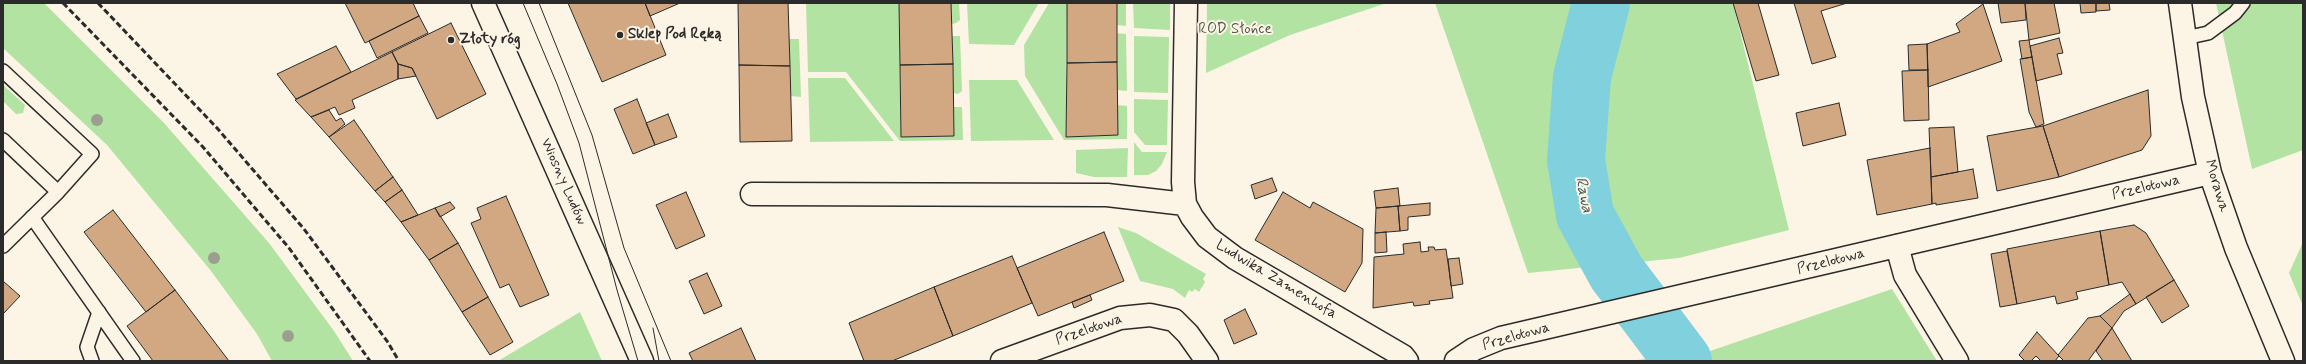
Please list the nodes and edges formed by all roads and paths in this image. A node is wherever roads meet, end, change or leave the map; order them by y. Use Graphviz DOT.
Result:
graph roads {
  1 [pos="483,3"];
  2 [pos="1186,3"];
  3 [pos="2180,3"];
  4 [pos="2243,3"];
  5 [pos="2185,38"];
  6 [pos="3,71"];
  7 [pos="3,140"];
  8 [pos="2210,173"];
  9 [pos="58,192"];
  10 [pos="752,194"];
  11 [pos="1185,204"];
  12 [pos="32,217"];
  13 [pos="3,246"];
  14 [pos="1897,246"];
  15 [pos="99,312"];
  16 [pos="92,361"];
  17 [pos="133,361"];
  18 [pos="642,361"];
  19 [pos="1002,361"];
  20 [pos="1207,361"];
  21 [pos="1407,361"];
  22 [pos="1456,361"];
  23 [pos="1957,361"];
  24 [pos="2283,361"];
  1 -- 18 [label="street, Wiosny Ludów"];
  2 -- 11 [label="street, Ludwika Zamenhofa"];
  3 -- 5 [label="street, Morawa"];
  4 -- 5 [label="lane"];
  5 -- 8 [label="street, Morawa"];
  6 -- 9 [label="lane"];
  7 -- 9 [label="lane"];
  8 -- 14 [label="street, Przelotowa"];
  8 -- 24 [label="street, Morawa"];
  9 -- 12 [label="lane"];
  10 -- 11 [label="street"];
  11 -- 21 [label="street, Ludwika Zamenhofa"];
  12 -- 13 [label="lane"];
  12 -- 15 [label="lane"];
  14 -- 22 [label="street, Przelotowa"];
  14 -- 23 [label="street"];
  15 -- 16 [label="lane"];
  15 -- 17 [label="lane"];
  19 -- 20 [label="street, Przelotowa"];
}
